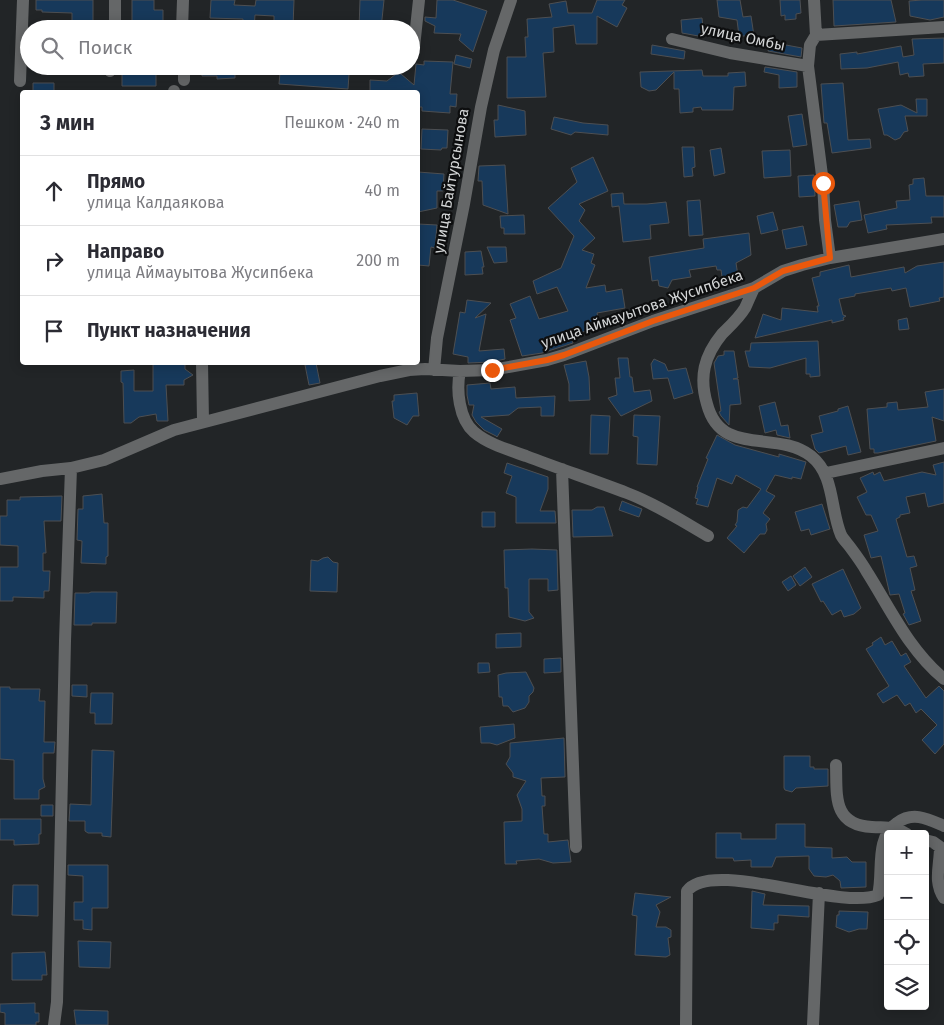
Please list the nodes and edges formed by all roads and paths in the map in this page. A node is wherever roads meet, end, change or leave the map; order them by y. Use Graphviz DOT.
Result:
graph roads {
  1 [pos="23,0"];
  2 [pos="115,0"];
  3 [pos="183,0"];
  4 [pos="419,0"];
  5 [pos="511,0"];
  6 [pos="814,0"];
  7 [pos="22,20"];
  8 [pos="115,20"];
  9 [pos="182,20"];
  10 [pos="417,20"];
  11 [pos="944,27"];
  12 [pos="816,35"];
  13 [pos="672,39"];
  14 [pos="808,66"];
  15 [pos="20,75"];
  16 [pos="184,75"];
  17 [pos="184,80"];
  18 [pos="20,81"];
  19 [pos="944,239"];
  20 [pos="830,258"];
  21 [pos="754,288"];
  22 [pos="202,365"];
  23 [pos="434,370"];
  24 [pos="460,371"];
  25 [pos="203,421"];
  26 [pos="944,448"];
  27 [pos="71,468"];
  28 [pos="562,469"];
  29 [pos="826,473"];
  30 [pos="0,479"];
  31 [pos="708,536"];
  32 [pos="944,679"];
  33 [pos="836,765"];
  34 [pos="944,826"];
  35 [pos="891,827"];
  36 [pos="897,830"];
  37 [pos="941,843"];
  38 [pos="576,848"];
  39 [pos="819,893"];
  40 [pos="944,898"];
  41 [pos="54,1025"];
  42 [pos="686,1025"];
  43 [pos="813,1025"];
  1 -- 7 [label="street"];
  2 -- 8 [label="street"];
  3 -- 9 [label="street"];
  4 -- 10 [label="street"];
  5 -- 23 [label="street, улица Байтурсынова"];
  6 -- 12 [label="street"];
  11 -- 12 [label="street"];
  12 -- 14 [label="street"];
  13 -- 14 [label="street, улица Омбы"];
  14 -- 20 [label="street"];
  15 -- 18 [label="street"];
  16 -- 17 [label="street"];
  19 -- 20 [label="street, улица Аймауытова Жусипбека"];
  20 -- 21 [label="street, улица Аймауытова Жусипбека"];
  21 -- 24 [label="street, улица Аймауытова Жусипбека"];
  21 -- 29 [label="street"];
  22 -- 25 [label="street"];
  23 -- 24 [label="street, улица Аймауытова Жусипбека"];
  23 -- 25 [label="street, улица Аймауытова Жусипбека"];
  24 -- 28 [label="street"];
  25 -- 27 [label="street, улица Аймауытова Жусипбека"];
  26 -- 29 [label="street"];
  27 -- 30 [label="street, улица Аймауытова Жусипбека"];
  27 -- 41 [label="street"];
  28 -- 31 [label="street"];
  28 -- 38 [label="street"];
  29 -- 32 [label="street"];
  33 -- 35 [label="street"];
  34 -- 35 [label="street"];
  35 -- 36 [label="street"];
  35 -- 39 [label="street"];
  37 -- 40 [label="street"];
  39 -- 42 [label="street"];
  39 -- 43 [label="street"];
}
